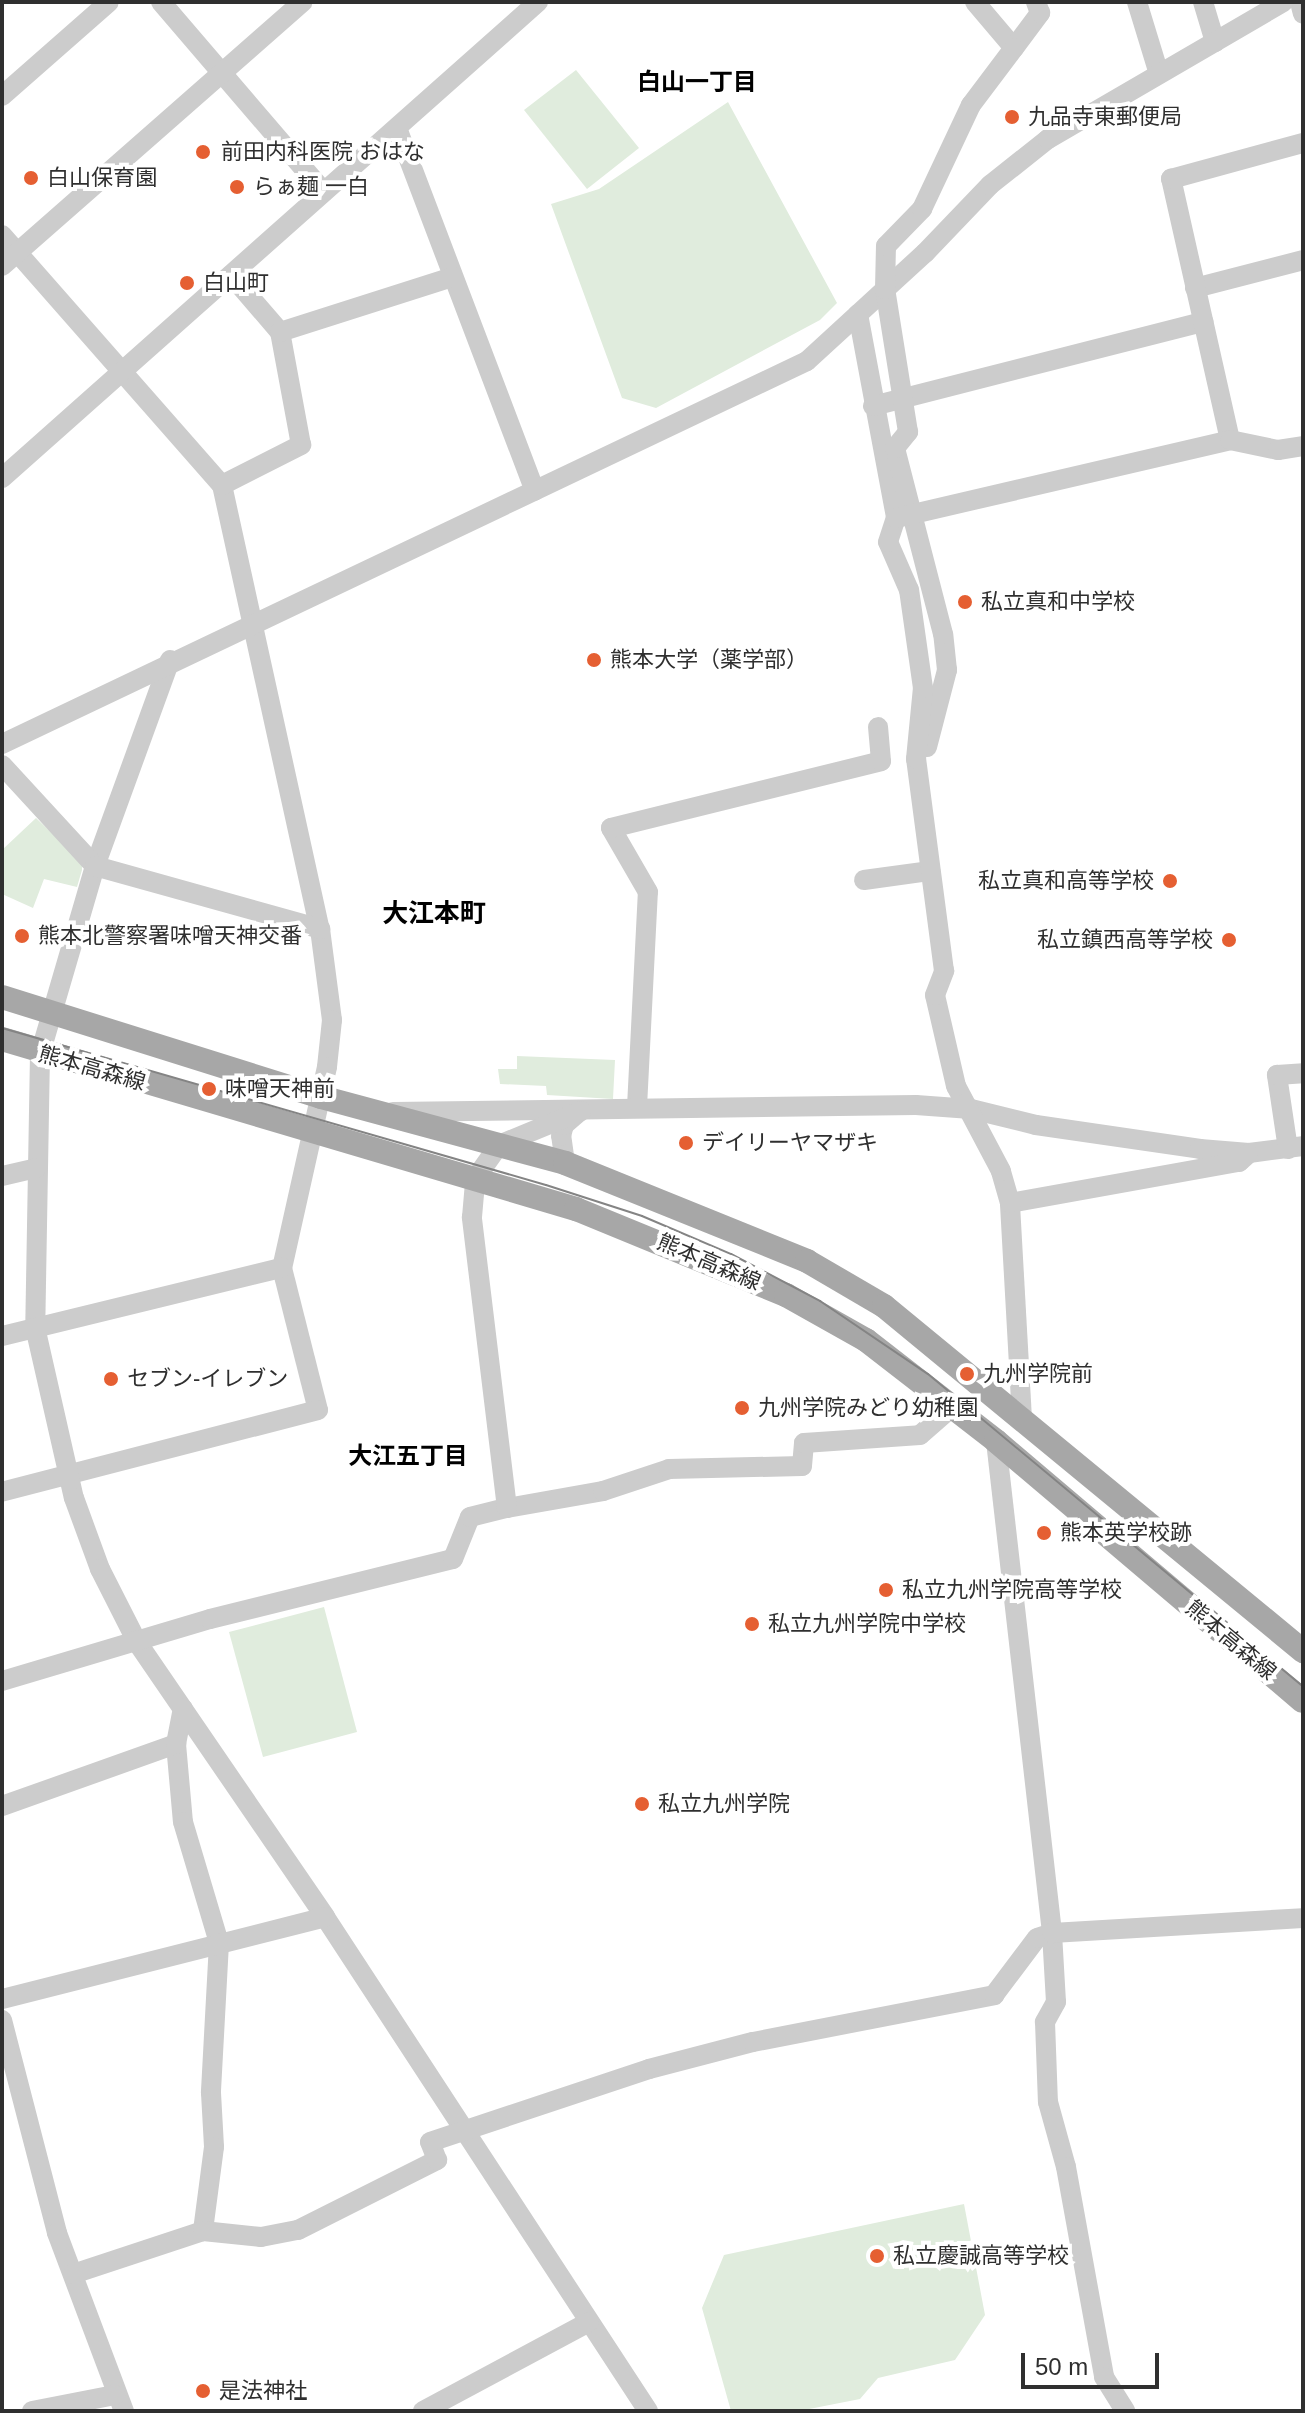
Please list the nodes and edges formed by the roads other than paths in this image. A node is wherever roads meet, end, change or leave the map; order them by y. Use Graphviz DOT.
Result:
graph roads {
  1 [pos="109,2"];
  2 [pos="161,2"];
  3 [pos="302,2"];
  4 [pos="538,2"];
  5 [pos="975,2"];
  6 [pos="1036,2"];
  7 [pos="1137,2"];
  8 [pos="1203,2"];
  9 [pos="1283,2"];
  10 [pos="1300,2"];
  11 [pos="1303,14"];
  12 [pos="1215,42"];
  13 [pos="1014,48"];
  14 [pos="222,72"];
  15 [pos="1159,74"];
  16 [pos="2,96"];
  17 [pos="397,128"];
  18 [pos="1303,143"];
  19 [pos="324,192"];
  20 [pos="2,235"];
  21 [pos="10,259"];
  22 [pos="1303,260"];
  23 [pos="231,275"];
  24 [pos="452,277"];
  25 [pos="1195,288"];
  26 [pos="885,289"];
  27 [pos="858,314"];
  28 [pos="1203,322"];
  29 [pos="280,332"];
  30 [pos="124,368"];
  31 [pos="902,402"];
  32 [pos="873,406"];
  33 [pos="1230,440"];
  34 [pos="1303,446"];
  35 [pos="2,478"];
  36 [pos="222,485"];
  37 [pos="535,491"];
  38 [pos="904,516"];
  39 [pos="253,625"];
  40 [pos="170,660"];
  41 [pos="878,727"];
  42 [pos="2,744"];
  43 [pos="2,765"];
  44 [pos="95,866"];
  45 [pos="930,871"];
  46 [pos="864,880"];
  47 [pos="320,929"];
  48 [pos="2,997"];
  49 [pos="49,1013"];
  50 [pos="2,1039"];
  51 [pos="40,1054"];
  52 [pos="1303,1073"];
  53 [pos="321,1097"];
  54 [pos="637,1107"];
  55 [pos="971,1109"];
  56 [pos="581,1111"];
  57 [pos="377,1112"];
  58 [pos="313,1131"];
  59 [pos="499,1145"];
  60 [pos="1296,1147"];
  61 [pos="1249,1153"];
  62 [pos="565,1163"];
  63 [pos="36,1168"];
  64 [pos="2,1176"];
  65 [pos="475,1179"];
  66 [pos="1010,1203"];
  67 [pos="282,1268"];
  68 [pos="35,1327"];
  69 [pos="2,1336"];
  70 [pos="952,1407"];
  71 [pos="1022,1419"];
  72 [pos="996,1441"];
  73 [pos="72,1474"];
  74 [pos="2,1492"];
  75 [pos="507,1508"];
  76 [pos="137,1642"];
  77 [pos="1303,1651"];
  78 [pos="2,1681"];
  79 [pos="1303,1701"];
  80 [pos="183,1709"];
  81 [pos="176,1744"];
  82 [pos="2,1806"];
  83 [pos="325,1917"];
  84 [pos="1303,1918"];
  85 [pos="1052,1933"];
  86 [pos="219,1943"];
  87 [pos="2,1999"];
  88 [pos="2,2020"];
  89 [pos="462,2130"];
  90 [pos="203,2231"];
  91 [pos="73,2274"];
  92 [pos="589,2322"];
  93 [pos="119,2403"];
  94 [pos="69,2406"];
  95 [pos="32,2411"];
  96 [pos="423,2411"];
  97 [pos="648,2411"];
  98 [pos="1125,2411"];
  1 -- 16 [label="street"];
  2 -- 14 [label="street"];
  3 -- 14 [label="street"];
  4 -- 17 [label="street"];
  5 -- 13 [label="street"];
  6 -- 13 [label="street"];
  7 -- 15 [label="street"];
  8 -- 12 [label="street"];
  9 -- 12 [label="street"];
  10 -- 11 [label="street"];
  12 -- 15 [label="street"];
  13 -- 26 [label="street"];
  14 -- 19 [label="street"];
  14 -- 21 [label="street"];
  15 -- 26 [label="street"];
  17 -- 19 [label="street"];
  17 -- 24 [label="street"];
  18 -- 25 [label="street"];
  19 -- 23 [label="street"];
  20 -- 21 [label="street"];
  21 -- 30 [label="street"];
  22 -- 25 [label="street"];
  23 -- 29 [label="street"];
  23 -- 30 [label="street"];
  24 -- 29 [label="street"];
  24 -- 37 [label="street"];
  25 -- 28 [label="street"];
  26 -- 27 [label="street"];
  26 -- 31 [label="street"];
  27 -- 32 [label="street"];
  27 -- 37 [label="street"];
  28 -- 31 [label="street"];
  28 -- 33 [label="street"];
  29 -- 36 [label="street"];
  30 -- 35 [label="street"];
  30 -- 36 [label="street"];
  31 -- 32 [label="street"];
  31 -- 38 [label="street"];
  32 -- 38 [label="street"];
  33 -- 34 [label="street"];
  33 -- 38 [label="street"];
  36 -- 39 [label="street"];
  37 -- 39 [label="street"];
  38 -- 45 [label="street"];
  38 -- 55 [label="street"];
  39 -- 40 [label="street"];
  39 -- 47 [label="street"];
  40 -- 42 [label="street"];
  40 -- 44 [label="street"];
  41 -- 54 [label="street"];
  43 -- 44 [label="street"];
  44 -- 47 [label="street"];
  44 -- 49 [label="street"];
  45 -- 46 [label="street"];
  45 -- 55 [label="street"];
  47 -- 53 [label="street"];
  48 -- 49 [label="main road, 熊本高森線"];
  49 -- 51 [label="street"];
  49 -- 53 [label="main road, 熊本高森線"];
  50 -- 51 [label="main road, 熊本高森線"];
  51 -- 58 [label="main road, 熊本高森線"];
  51 -- 63 [label="street"];
  52 -- 60 [label="street"];
  53 -- 57 [label="main road, 熊本高森線"];
  53 -- 58 [label="street"];
  54 -- 55 [label="street"];
  54 -- 56 [label="street"];
  55 -- 61 [label="street"];
  55 -- 66 [label="street"];
  56 -- 57 [label="street"];
  56 -- 59 [label="street"];
  56 -- 62 [label="street"];
  57 -- 59 [label="main road, 熊本高森線"];
  58 -- 65 [label="main road, 熊本高森線"];
  58 -- 67 [label="street"];
  59 -- 62 [label="main road, 熊本高森線"];
  59 -- 65 [label="street"];
  60 -- 61 [label="street"];
  61 -- 66 [label="street"];
  62 -- 71 [label="main road, 熊本高森線"];
  63 -- 64 [label="street"];
  63 -- 68 [label="street"];
  65 -- 70 [label="main road, 熊本高森線"];
  65 -- 75 [label="street"];
  66 -- 71 [label="street"];
  67 -- 68 [label="street"];
  67 -- 73 [label="street"];
  68 -- 69 [label="street"];
  68 -- 73 [label="street"];
  70 -- 72 [label="main road, 熊本高森線"];
  70 -- 75 [label="street"];
  71 -- 77 [label="main road, 熊本高森線"];
  72 -- 79 [label="main road, 熊本高森線"];
  72 -- 85 [label="street"];
  73 -- 74 [label="street"];
  73 -- 76 [label="street"];
  75 -- 76 [label="street"];
  76 -- 78 [label="street"];
  76 -- 80 [label="street"];
  80 -- 81 [label="street"];
  80 -- 83 [label="street"];
  81 -- 82 [label="street"];
  81 -- 86 [label="street"];
  83 -- 86 [label="street"];
  83 -- 89 [label="street"];
  84 -- 85 [label="street"];
  85 -- 89 [label="street"];
  85 -- 98 [label="street"];
  86 -- 87 [label="street"];
  86 -- 90 [label="street"];
  88 -- 91 [label="street"];
  89 -- 90 [label="street"];
  89 -- 92 [label="street"];
  90 -- 91 [label="street"];
  91 -- 93 [label="street"];
  92 -- 96 [label="street"];
  92 -- 97 [label="street"];
  93 -- 94 [label="street"];
  94 -- 95 [label="street"];
}
